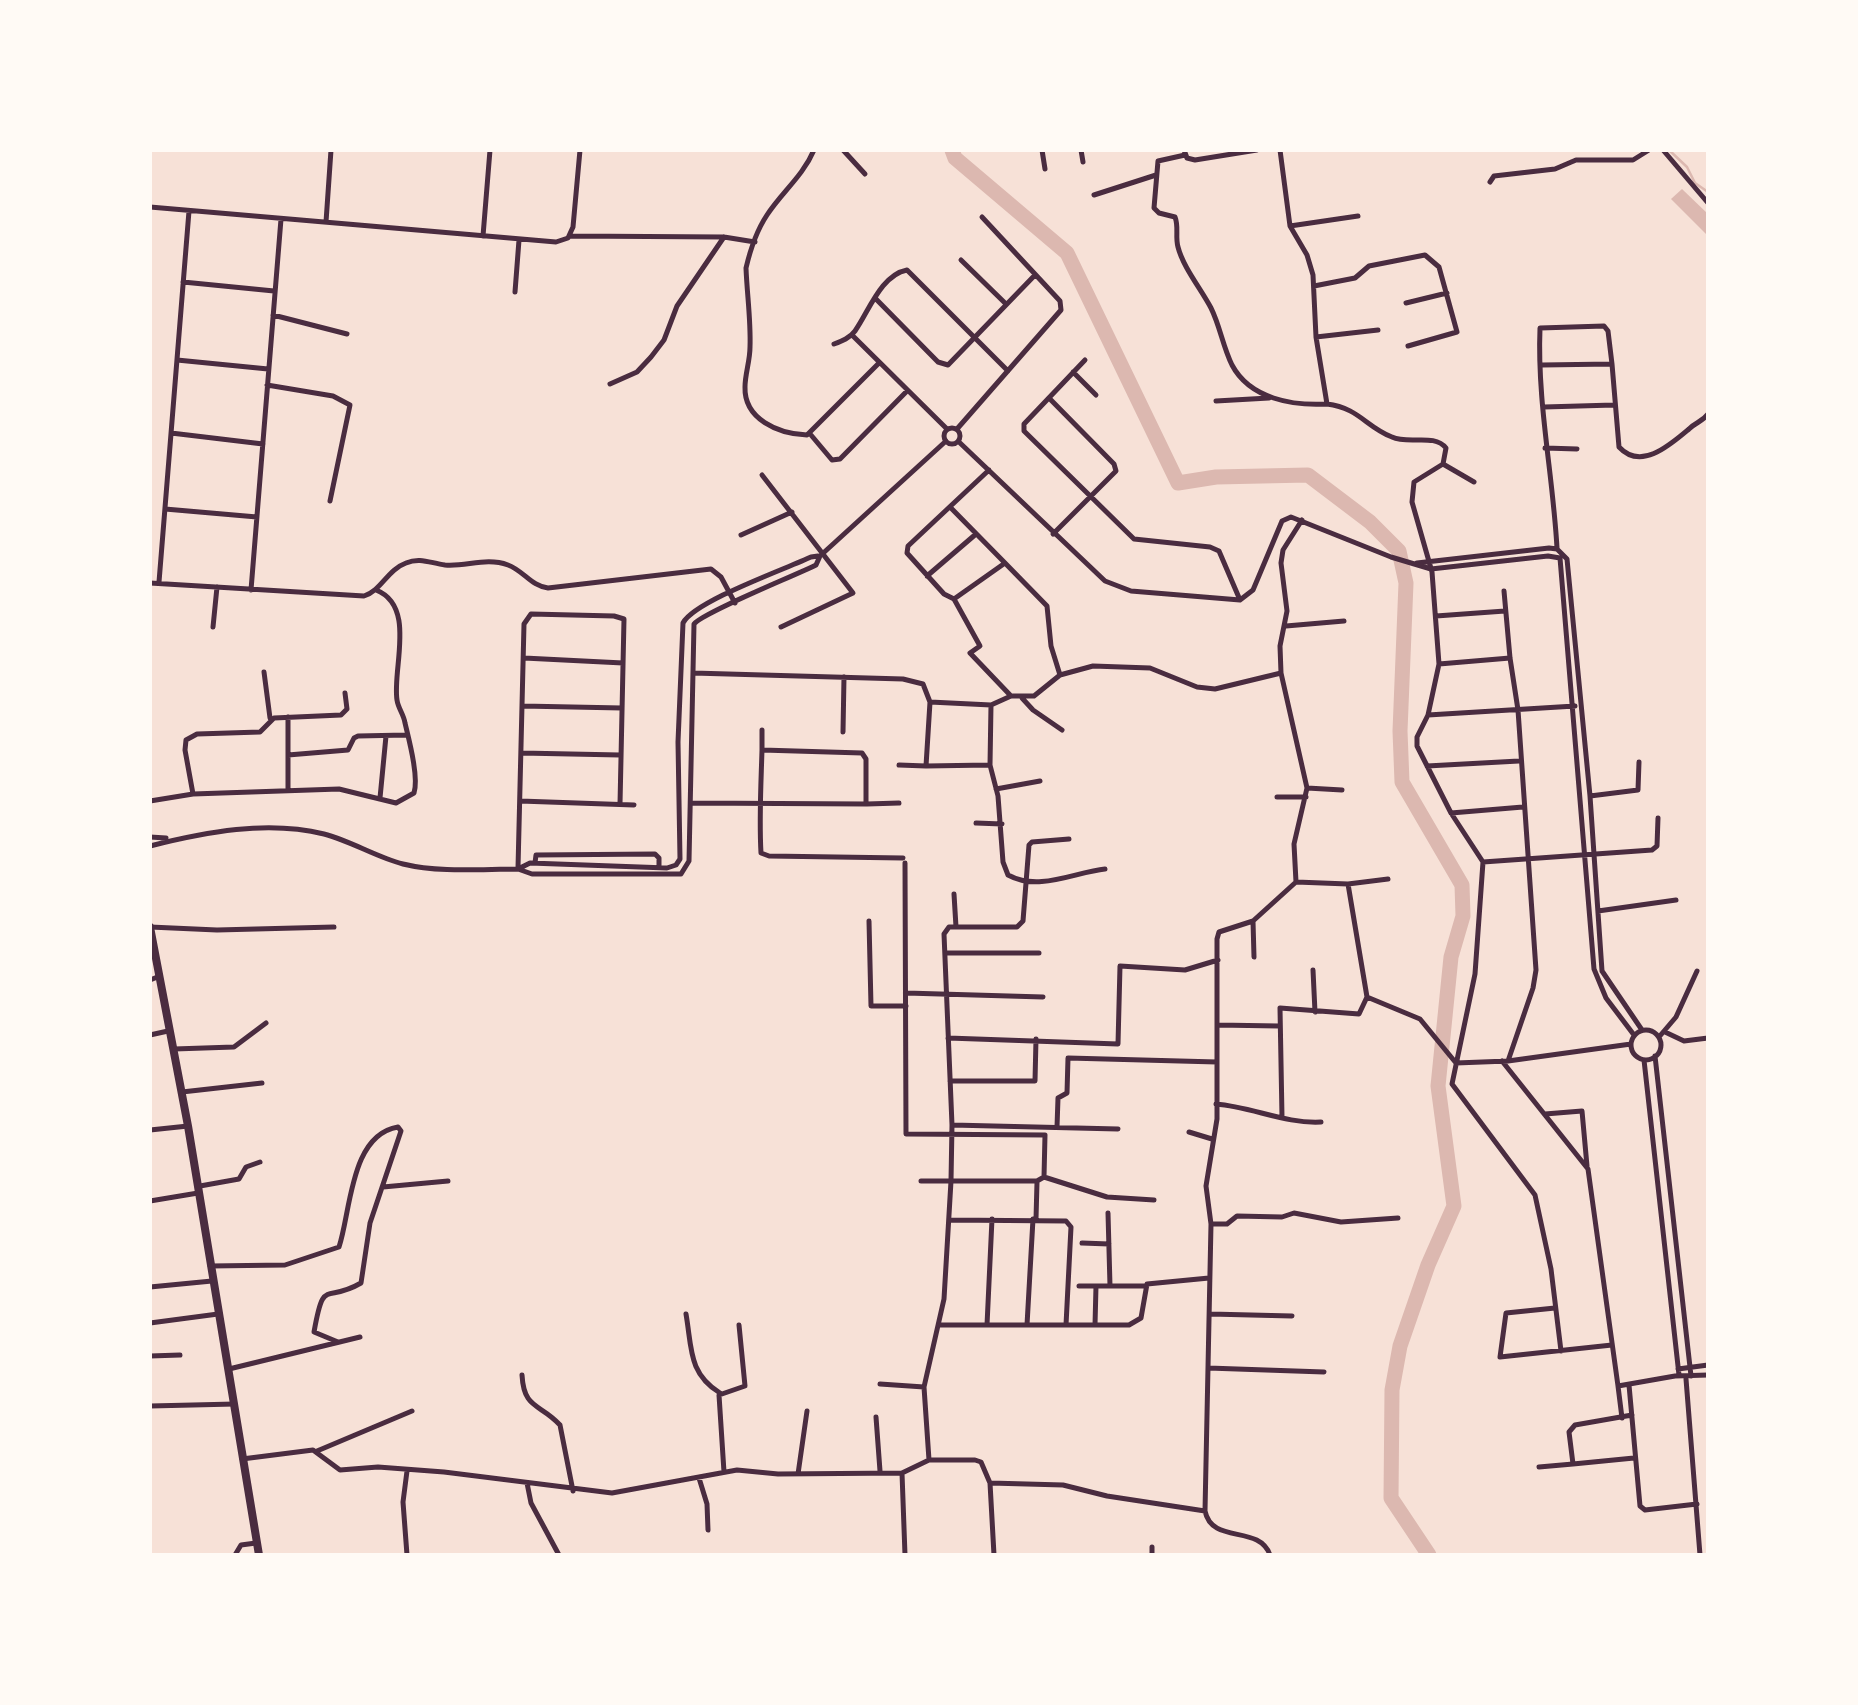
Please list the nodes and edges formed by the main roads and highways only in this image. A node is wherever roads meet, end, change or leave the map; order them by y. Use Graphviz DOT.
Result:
graph roads {
  1 [pos="150,927"];
  2 [pos="258,1555"];
  1 -- 2 [label="main road"];
}
